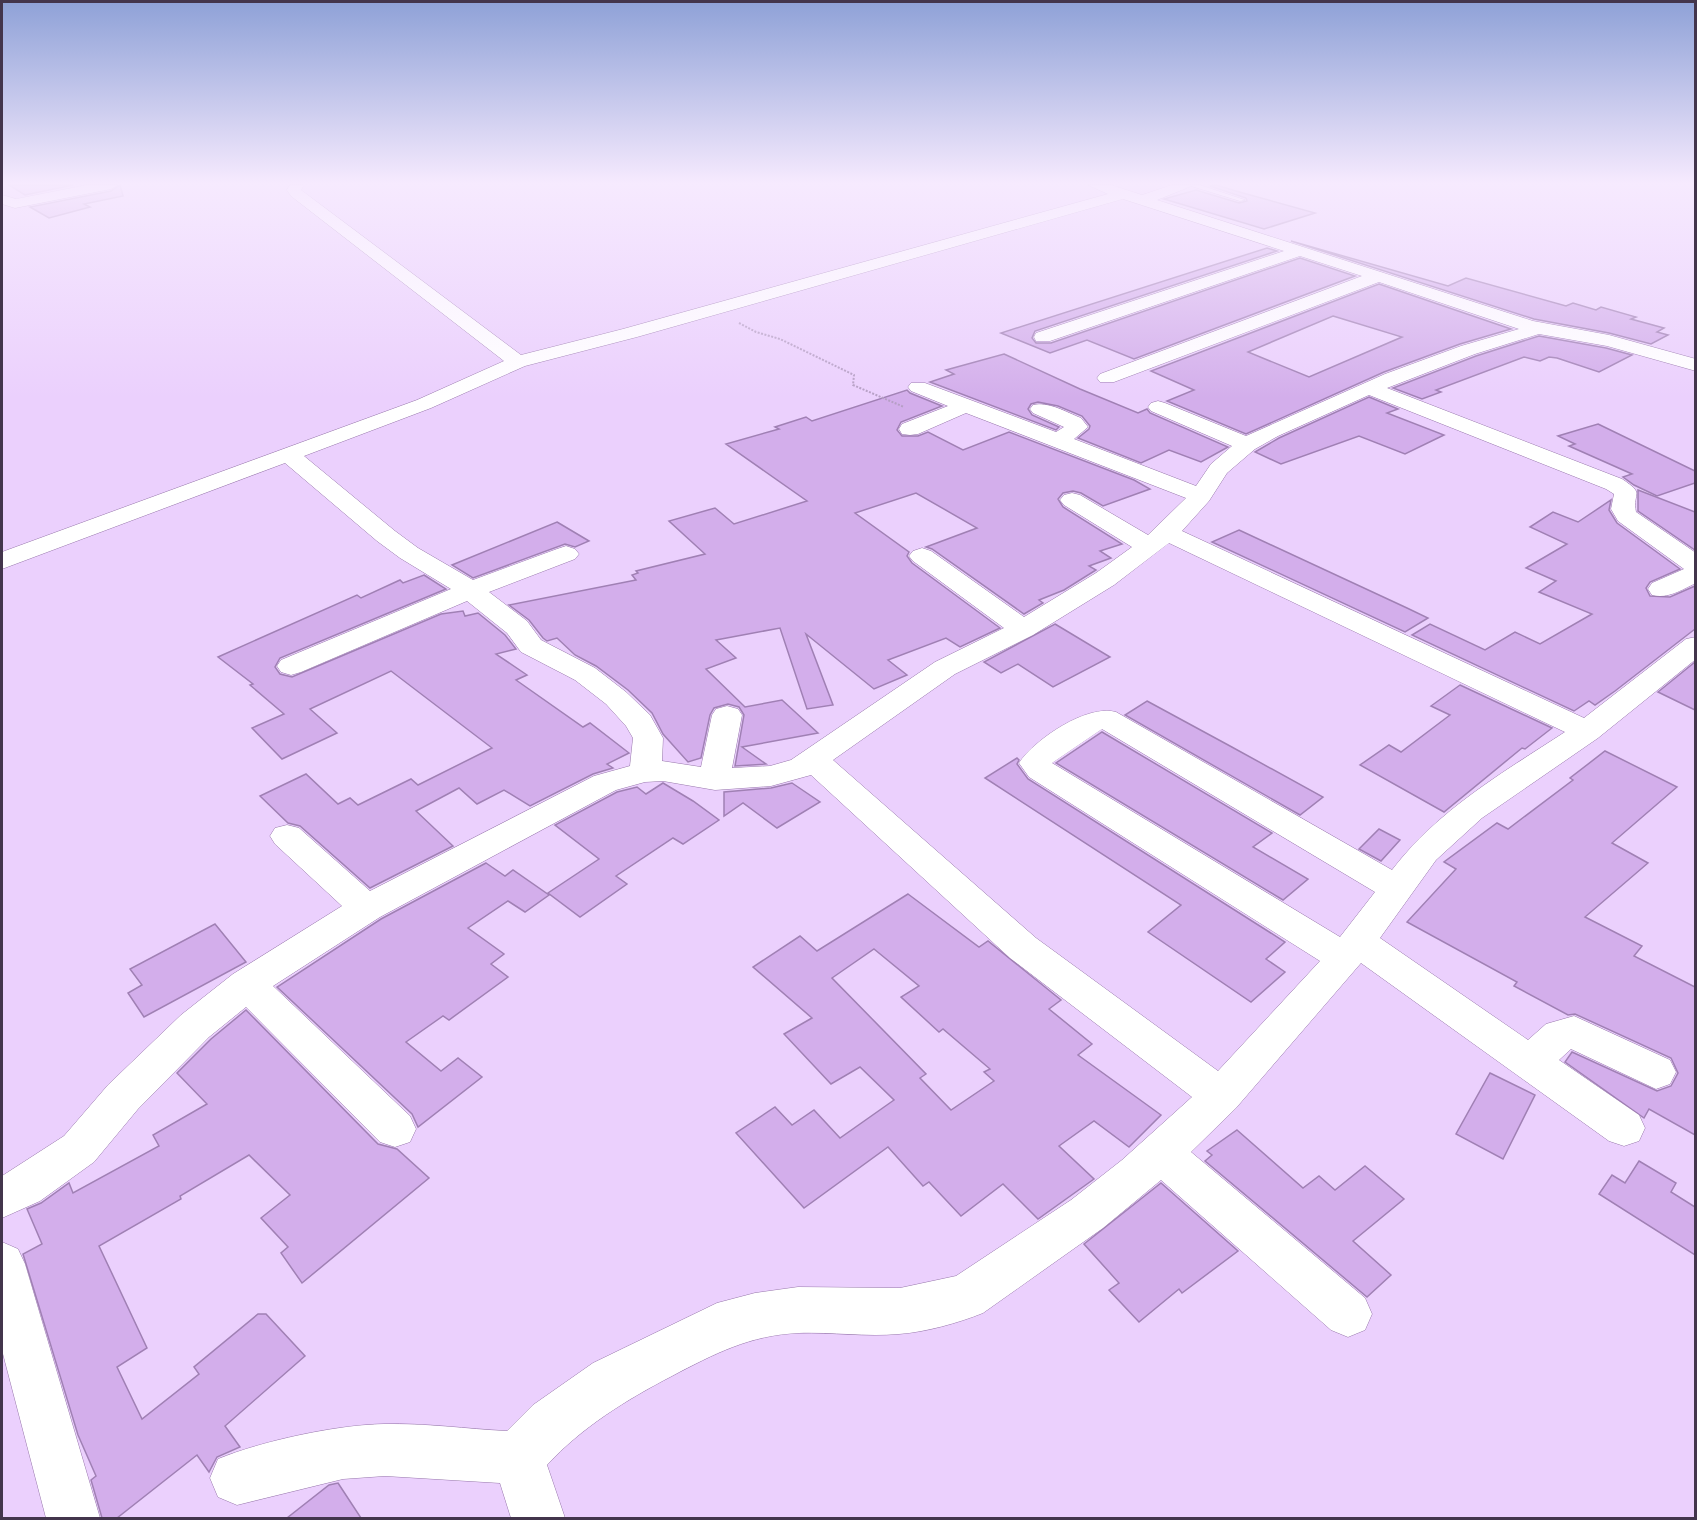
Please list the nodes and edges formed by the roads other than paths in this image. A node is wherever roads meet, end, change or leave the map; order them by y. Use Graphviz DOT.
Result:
graph roads {
  1 [pos="379,256"];
  2 [pos="914,256"];
  3 [pos="1285,256"];
  4 [pos="1315,256"];
  5 [pos="1378,276"];
  6 [pos="1528,326"];
  7 [pos="1043,337"];
  8 [pos="518,362"];
  9 [pos="1695,364"];
  10 [pos="1107,378"];
  11 [pos="918,387"];
  12 [pos="1369,388"];
  13 [pos="965,406"];
  14 [pos="1158,407"];
  15 [pos="1040,409"];
  16 [pos="910,429"];
  17 [pos="1058,441"];
  18 [pos="1247,444"];
  19 [pos="289,455"];
  20 [pos="1201,496"];
  21 [pos="1072,501"];
  22 [pos="1158,539"];
  23 [pos="566,554"];
  24 [pos="922,556"];
  25 [pos="2,561"];
  26 [pos="1695,565"];
  27 [pos="1695,573"];
  28 [pos="1660,589"];
  29 [pos="470,590"];
  30 [pos="1023,628"];
  31 [pos="1695,645"];
  32 [pos="291,666"];
  33 [pos="727,715"];
  34 [pos="1587,731"];
  35 [pos="814,760"];
  36 [pos="644,772"];
  37 [pos="715,780"];
  38 [pos="286,836"];
  39 [pos="1395,888"];
  40 [pos="367,908"];
  41 [pos="1352,950"];
  42 [pos="248,984"];
  43 [pos="1532,1065"];
  44 [pos="1656,1072"];
  45 [pos="1221,1096"];
  46 [pos="1624,1128"];
  47 [pos="396,1129"];
  48 [pos="1161,1153"];
  49 [pos="2,1198"];
  50 [pos="2,1264"];
  51 [pos="1348,1314"];
  52 [pos="518,1458"];
  53 [pos="237,1478"];
  54 [pos="73,1518"];
  55 [pos="538,1518"];
  1 -- 8 [label="street"];
  2 -- 8 [label="street"];
  3 -- 7 [label="street"];
  4 -- 5 [label="street"];
  5 -- 6 [label="street"];
  5 -- 10 [label="street"];
  6 -- 9 [label="street"];
  6 -- 12 [label="street"];
  8 -- 19 [label="street"];
  11 -- 13 [label="street"];
  12 -- 18 [label="street"];
  12 -- 26 [label="street"];
  13 -- 16 [label="street"];
  13 -- 17 [label="street"];
  14 -- 18 [label="street"];
  15 -- 17 [label="street"];
  17 -- 20 [label="street"];
  18 -- 20 [label="street"];
  19 -- 25 [label="street"];
  19 -- 29 [label="street"];
  20 -- 22 [label="street"];
  21 -- 22 [label="street"];
  22 -- 30 [label="street"];
  22 -- 34 [label="street"];
  23 -- 29 [label="street"];
  24 -- 30 [label="street"];
  27 -- 28 [label="street"];
  29 -- 32 [label="street"];
  29 -- 36 [label="street"];
  30 -- 35 [label="street"];
  31 -- 34 [label="street"];
  33 -- 37 [label="street"];
  34 -- 39 [label="street"];
  35 -- 37 [label="street"];
  35 -- 45 [label="street"];
  36 -- 37 [label="street"];
  36 -- 40 [label="street"];
  38 -- 40 [label="street"];
  39 -- 41 [label="street"];
  39 -- 41 [label="street"];
  40 -- 42 [label="street"];
  41 -- 43 [label="street"];
  41 -- 45 [label="street"];
  42 -- 47 [label="street"];
  42 -- 49 [label="street"];
  43 -- 44 [label="street"];
  43 -- 46 [label="street"];
  45 -- 48 [label="street"];
  48 -- 51 [label="street"];
  48 -- 52 [label="street"];
  50 -- 54 [label="street"];
  52 -- 53 [label="street"];
  52 -- 55 [label="street"];
}
